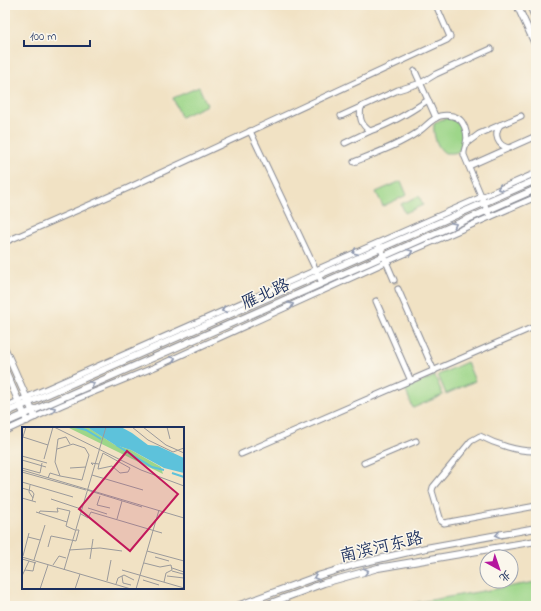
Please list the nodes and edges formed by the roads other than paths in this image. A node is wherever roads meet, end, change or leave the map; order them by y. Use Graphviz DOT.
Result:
graph roads {
  1 [pos="436,5"];
  2 [pos="517,5"];
  3 [pos="531,5"];
  4 [pos="536,20"];
  5 [pos="536,46"];
  6 [pos="491,49"];
  7 [pos="415,71"];
  8 [pos="421,83"];
  9 [pos="428,100"];
  10 [pos="361,107"];
  11 [pos="341,116"];
  12 [pos="521,116"];
  13 [pos="436,118"];
  14 [pos="501,124"];
  15 [pos="250,131"];
  16 [pos="370,131"];
  17 [pos="536,136"];
  18 [pos="345,143"];
  19 [pos="466,143"];
  20 [pos="509,148"];
  21 [pos="354,162"];
  22 [pos="469,166"];
  23 [pos="536,173"];
  24 [pos="536,180"];
  25 [pos="536,189"];
  26 [pos="536,197"];
  27 [pos="482,200"];
  28 [pos="486,211"];
  29 [pos="490,217"];
  30 [pos="5,242"];
  31 [pos="379,245"];
  32 [pos="385,259"];
  33 [pos="316,272"];
  34 [pos="394,280"];
  35 [pos="322,283"];
  36 [pos="398,289"];
  37 [pos="376,301"];
  38 [pos="536,326"];
  39 [pos="5,349"];
  40 [pos="5,370"];
  41 [pos="434,371"];
  42 [pos="411,381"];
  43 [pos="27,400"];
  44 [pos="20,404"];
  45 [pos="5,407"];
  46 [pos="32,411"];
  47 [pos="5,413"];
  48 [pos="24,414"];
  49 [pos="35,418"];
  50 [pos="27,421"];
  51 [pos="5,423"];
  52 [pos="5,431"];
  53 [pos="416,441"];
  54 [pos="536,451"];
  55 [pos="241,454"];
  56 [pos="364,463"];
  57 [pos="536,506"];
  58 [pos="536,528"];
  59 [pos="536,537"];
  60 [pos="536,541"];
  61 [pos="449,545"];
  62 [pos="485,549"];
  63 [pos="488,549"];
  64 [pos="479,550"];
  65 [pos="451,555"];
  66 [pos="237,606"];
  67 [pos="263,606"];
  1 -- 15 [label="street"];
  2 -- 5 [label="main road"];
  3 -- 4 [label="main road"];
  6 -- 8 [label="street"];
  7 -- 8 [label="street"];
  8 -- 9 [label="street"];
  8 -- 10 [label="street"];
  9 -- 13 [label="street"];
  9 -- 16 [label="street"];
  10 -- 11 [label="street"];
  10 -- 16 [label="street"];
  12 -- 14 [label="street"];
  13 -- 19 [label="street"];
  13 -- 21 [label="street"];
  14 -- 19 [label="street"];
  14 -- 20 [label="street"];
  15 -- 30 [label="street"];
  15 -- 33 [label="street"];
  16 -- 18 [label="street"];
  17 -- 20 [label="street"];
  19 -- 22 [label="street"];
  20 -- 22 [label="street"];
  22 -- 27 [label="street"];
  23 -- 27 [label="street, one-way"];
  24 -- 27 [label="main road, 雁北路"];
  25 -- 28 [label="main road, 雁北路"];
  26 -- 29 [label="street"];
  27 -- 28 [label="street"];
  27 -- 31 [label="main road, 雁北路"];
  28 -- 29 [label="street"];
  32 -- 28 [label="main road, 雁北路, one-way"];
  32 -- 29 [label="street, one-way"];
  31 -- 32 [label="street"];
  31 -- 33 [label="main road, 雁北路, one-way"];
  32 -- 34 [label="street"];
  32 -- 35 [label="main road, 雁北路"];
  49 -- 32 [label="street, one-way"];
  33 -- 35 [label="street"];
  33 -- 43 [label="main road, 雁北路, one-way"];
  46 -- 35 [label="main road, 雁北路, one-way"];
  36 -- 41 [label="street"];
  37 -- 42 [label="street"];
  38 -- 41 [label="street"];
  39 -- 43 [label="main road"];
  40 -- 44 [label="main road"];
  41 -- 42 [label="street"];
  42 -- 55 [label="street"];
  43 -- 44 [label="main road, 雁北路"];
  43 -- 46 [label="main road"];
  44 -- 45 [label="street"];
  44 -- 47 [label="main road, 雁北路"];
  44 -- 48 [label="main road"];
  46 -- 48 [label="main road, 雁北路"];
  46 -- 49 [label="main road"];
  48 -- 50 [label="main road"];
  48 -- 51 [label="main road, 雁北路"];
  49 -- 50 [label="street"];
  50 -- 52 [label="street"];
  53 -- 56 [label="street"];
  54 -- 57 [label="street"];
  58 -- 61 [label="main road, 南滨河东路, one-way"];
  59 -- 62 [label="main road"];
  60 -- 63 [label="main road, 南滨河东路"];
  61 -- 65 [label="main road"];
  61 -- 66 [label="main road, 南滨河东路, one-way"];
  64 -- 65 [label="main road, 南滨河东路"];
  67 -- 65 [label="main road, 南滨河东路, one-way"];
}
